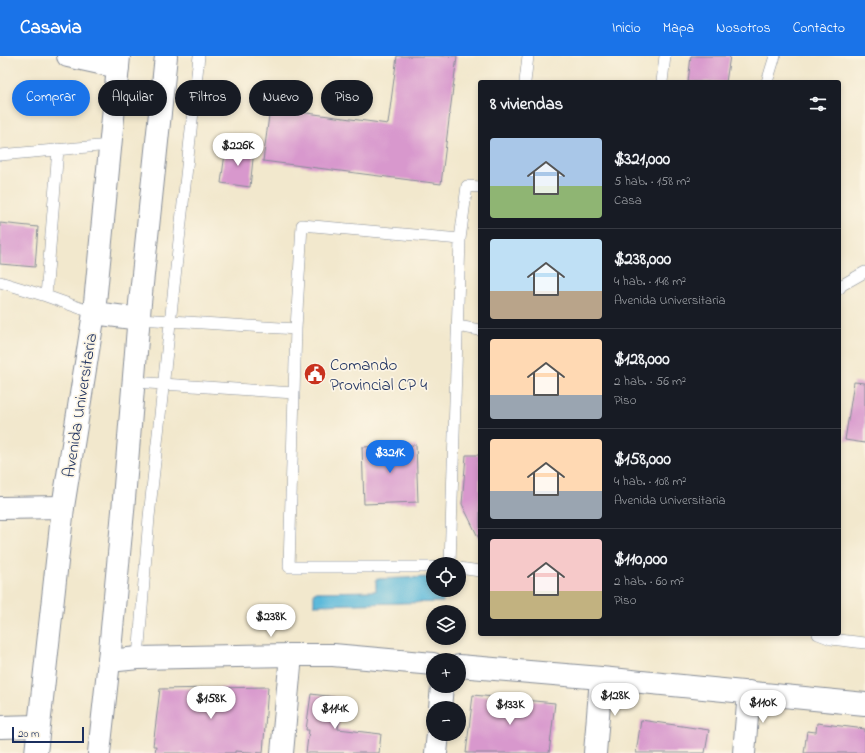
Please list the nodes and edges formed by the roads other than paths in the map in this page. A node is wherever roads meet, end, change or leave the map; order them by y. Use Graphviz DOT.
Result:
graph roads {
  1 [pos="68,56"];
  2 [pos="166,56"];
  3 [pos="199,56"];
  4 [pos="528,56"];
  5 [pos="665,56"];
  6 [pos="775,56"];
  7 [pos="119,62"];
  8 [pos="526,80"];
  9 [pos="662,80"];
  10 [pos="768,80"];
  11 [pos="110,145"];
  12 [pos="58,149"];
  13 [pos="0,155"];
  14 [pos="478,187"];
  15 [pos="460,239"];
  16 [pos="865,272"];
  17 [pos="0,282"];
  18 [pos="841,286"];
  19 [pos="46,296"];
  20 [pos="94,313"];
  21 [pos="140,319"];
  22 [pos="457,326"];
  23 [pos="296,329"];
  24 [pos="478,330"];
  25 [pos="134,382"];
  26 [pos="294,393"];
  27 [pos="63,507"];
  28 [pos="0,508"];
  29 [pos="450,557"];
  30 [pos="426,567"];
  31 [pos="466,569"];
  32 [pos="478,571"];
  33 [pos="823,636"];
  34 [pos="865,643"];
  35 [pos="291,655"];
  36 [pos="138,658"];
  37 [pos="109,661"];
  38 [pos="426,663"];
  39 [pos="466,667"];
  40 [pos="601,678"];
  41 [pos="749,692"];
  42 [pos="865,704"];
  43 [pos="38,726"];
  44 [pos="0,727"];
  45 [pos="437,741"];
  46 [pos="36,753"];
  47 [pos="99,753"];
  48 [pos="282,753"];
  49 [pos="436,753"];
  50 [pos="595,753"];
  51 [pos="744,753"];
  1 -- 7 [label="main road"];
  2 -- 21 [label="main road"];
  3 -- 36 [label="lane"];
  4 -- 8 [label="lane"];
  5 -- 9 [label="lane"];
  6 -- 10 [label="lane"];
  7 -- 11 [label="main road, Avenida Universitaria"];
  11 -- 12 [label="lane"];
  11 -- 20 [label="main road, Avenida Universitaria"];
  12 -- 13 [label="lane"];
  12 -- 19 [label="lane"];
  14 -- 15 [label="lane"];
  15 -- 22 [label="lane"];
  15 -- 23 [label="lane"];
  16 -- 18 [label="lane"];
  17 -- 19 [label="lane"];
  19 -- 20 [label="lane"];
  20 -- 21 [label="main road"];
  20 -- 27 [label="main road, Avenida Universitaria"];
  21 -- 23 [label="lane"];
  21 -- 25 [label="main road"];
  22 -- 24 [label="lane"];
  22 -- 29 [label="lane"];
  23 -- 26 [label="lane"];
  25 -- 26 [label="lane"];
  25 -- 37 [label="main road"];
  26 -- 30 [label="lane"];
  27 -- 28 [label="main road"];
  27 -- 43 [label="main road, Avenida Universitaria"];
  31 -- 32 [label="lane"];
  33 -- 34 [label="lane"];
  35 -- 36 [label="main road"];
  35 -- 38 [label="main road"];
  35 -- 48 [label="main road"];
  36 -- 37 [label="main road"];
  37 -- 47 [label="main road"];
  39 -- 40 [label="main road"];
  40 -- 41 [label="main road"];
  40 -- 50 [label="main road"];
  41 -- 42 [label="main road"];
  41 -- 51 [label="main road"];
  43 -- 44 [label="main road"];
  43 -- 46 [label="main road, Avenida Universitaria"];
  45 -- 49 [label="main road"];
}
